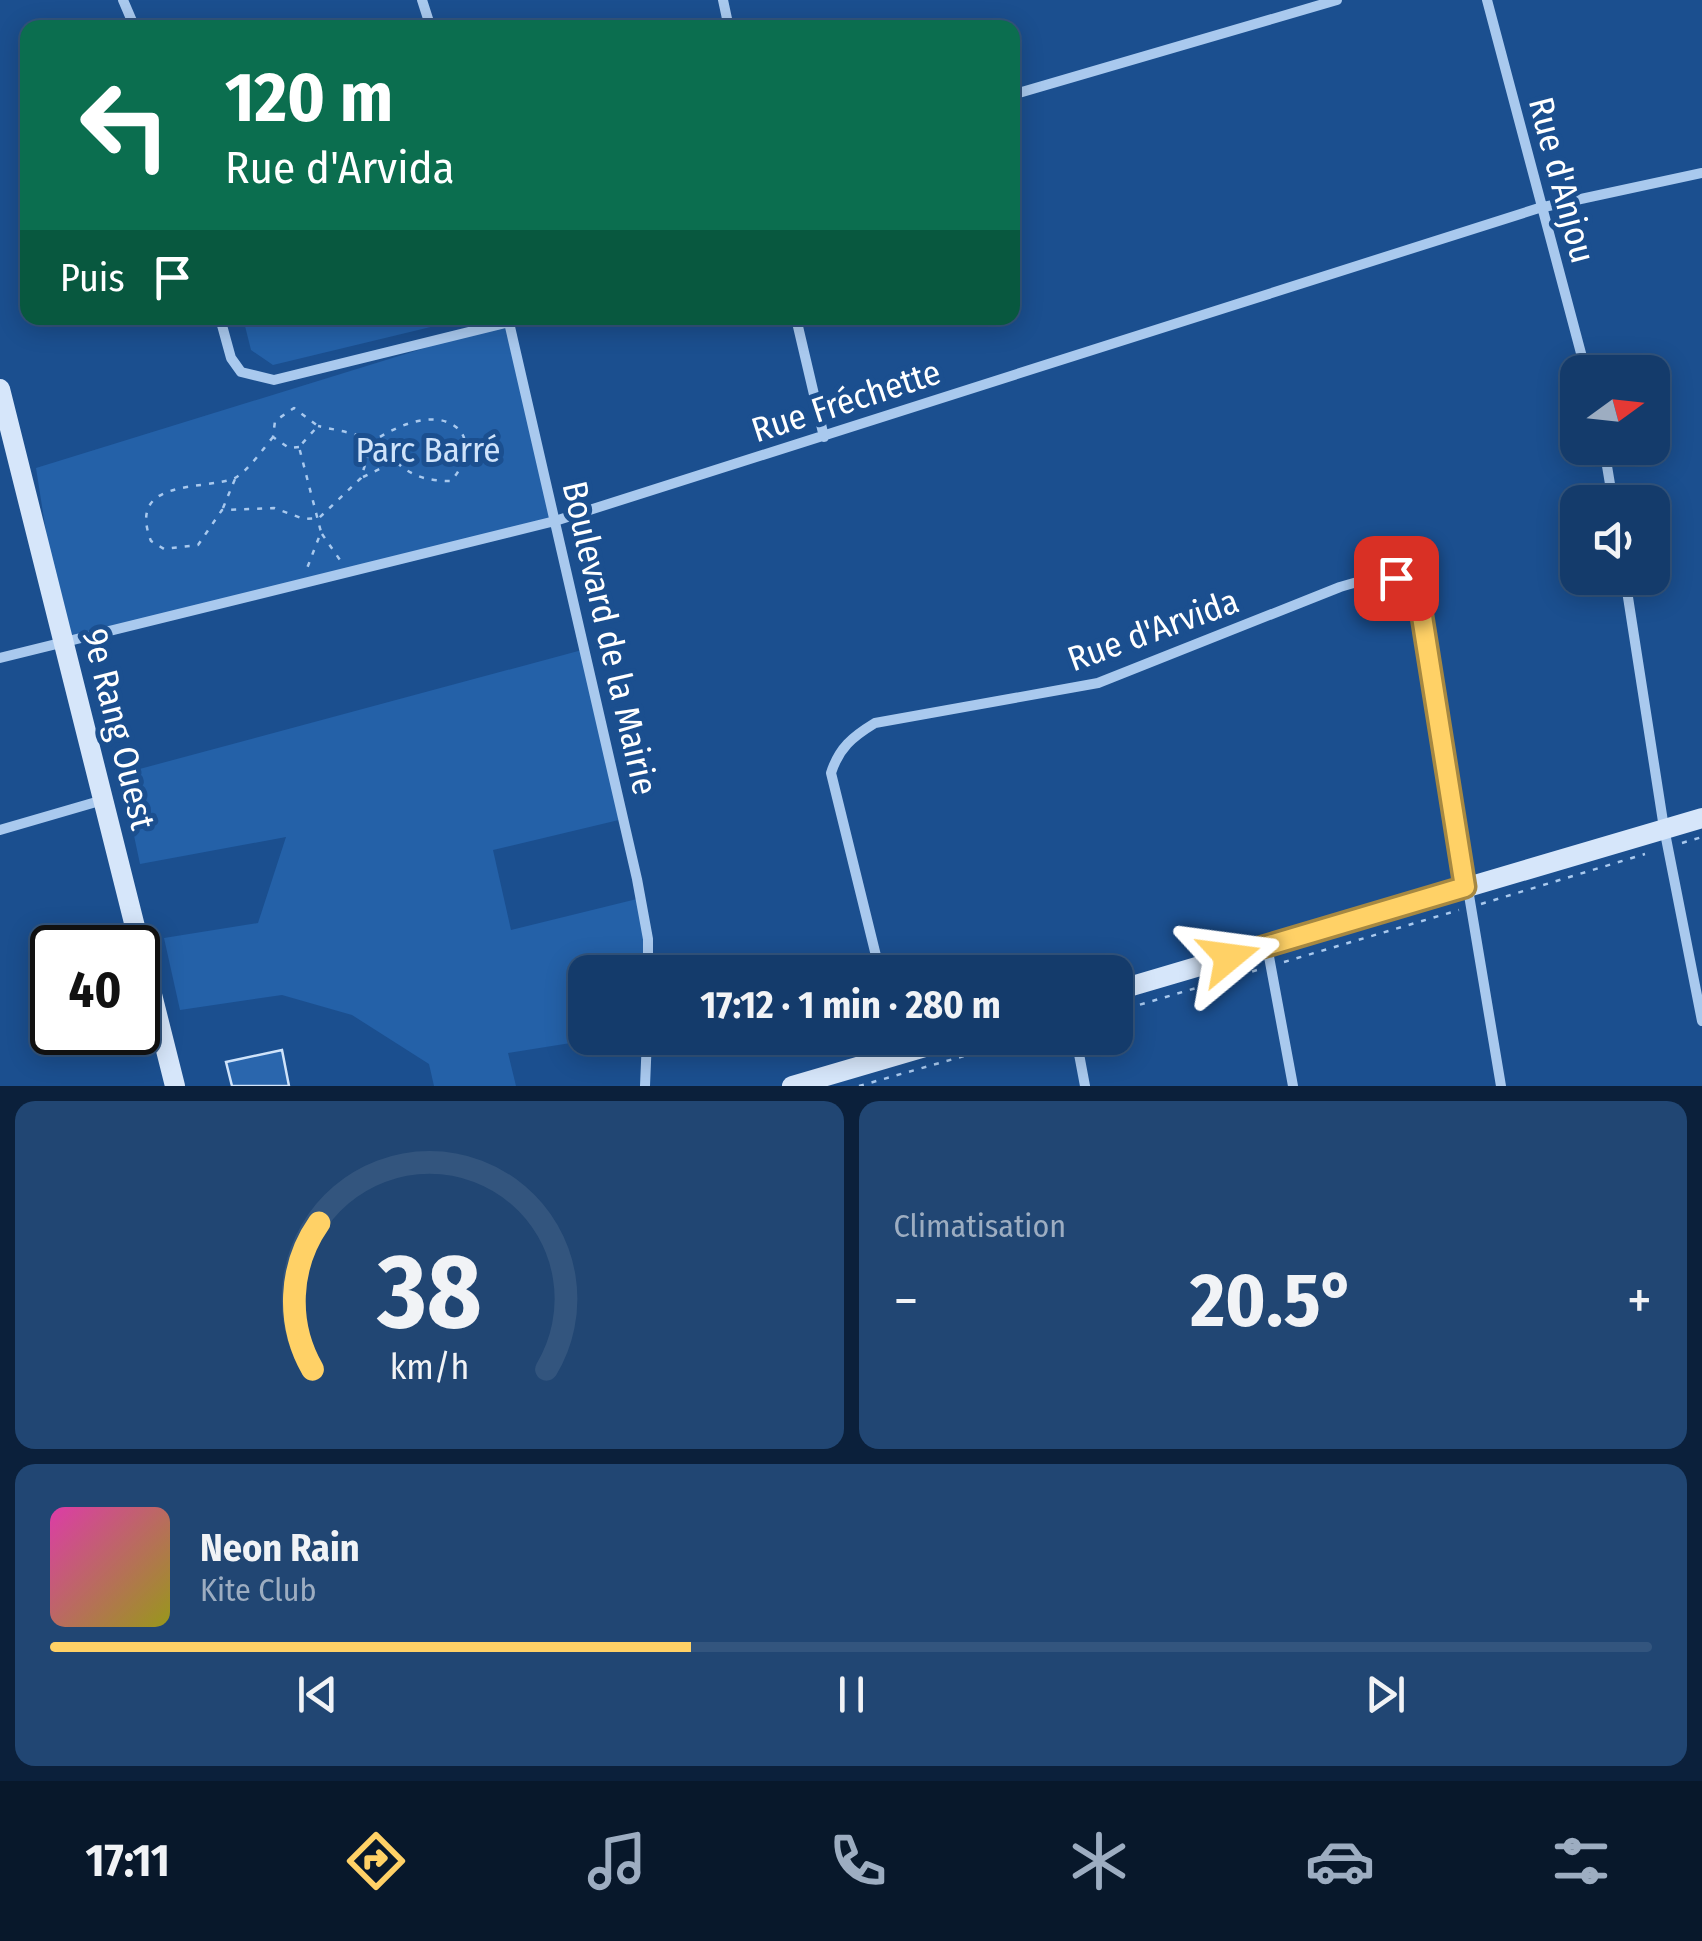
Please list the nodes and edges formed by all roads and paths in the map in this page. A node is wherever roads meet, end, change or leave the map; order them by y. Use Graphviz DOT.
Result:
graph roads {
  1 [pos="1337,0"];
  2 [pos="1487,0"];
  3 [pos="1020,94"];
  4 [pos="1702,173"];
  5 [pos="1539,208"];
  6 [pos="222,325"];
  7 [pos="488,325"];
  8 [pos="509,325"];
  9 [pos="798,325"];
  10 [pos="1581,355"];
  11 [pos="0,388"];
  12 [pos="318,426"];
  13 [pos="273,438"];
  14 [pos="824,438"];
  15 [pos="372,442"];
  16 [pos="300,448"];
  17 [pos="393,462"];
  18 [pos="236,478"];
  19 [pos="361,478"];
  20 [pos="222,510"];
  21 [pos="319,518"];
  22 [pos="556,521"];
  23 [pos="321,532"];
  24 [pos="348,571"];
  25 [pos="302,582"];
  26 [pos="1627,595"];
  27 [pos="63,640"];
  28 [pos="0,658"];
  29 [pos="103,800"];
  30 [pos="1702,818"];
  31 [pos="0,830"];
  32 [pos="1666,838"];
  33 [pos="1702,838"];
  34 [pos="1467,897"];
  35 [pos="648,955"];
  36 [pos="876,955"];
  37 [pos="1269,956"];
  38 [pos="1133,986"];
  39 [pos="1133,1005"];
  40 [pos="1702,1022"];
  41 [pos="647,1055"];
  42 [pos="874,1055"];
  43 [pos="968,1055"];
  44 [pos="1079,1055"];
  45 [pos="175,1086"];
  46 [pos="644,1086"];
  47 [pos="792,1086"];
  48 [pos="859,1086"];
  49 [pos="1084,1086"];
  50 [pos="1293,1086"];
  51 [pos="1501,1086"];
  1 -- 3 [label="street"];
  2 -- 5 [label="street, Rue d'Anjou"];
  4 -- 5 [label="street, Rue Fréchette"];
  5 -- 10 [label="street, Rue d'Anjou"];
  5 -- 14 [label="street, Rue Fréchette"];
  6 -- 7 [label="street"];
  8 -- 22 [label="street, Boulevard de la Mairie"];
  9 -- 14 [label="street"];
  11 -- 27 [label="street, 9e Rang Ouest"];
  12 -- 13 [label="path"];
  12 -- 15 [label="path"];
  12 -- 16 [label="path"];
  13 -- 16 [label="path"];
  13 -- 18 [label="path"];
  14 -- 22 [label="street, Rue Fréchette"];
  15 -- 17 [label="path"];
  15 -- 17 [label="path"];
  15 -- 19 [label="path"];
  16 -- 21 [label="path"];
  17 -- 19 [label="path"];
  18 -- 20 [label="path"];
  18 -- 20 [label="path"];
  19 -- 21 [label="path"];
  20 -- 21 [label="path"];
  21 -- 23 [label="path"];
  22 -- 24 [label="street, Rue Fréchette"];
  22 -- 35 [label="street, Boulevard de la Mairie"];
  23 -- 24 [label="path"];
  23 -- 25 [label="path"];
  24 -- 25 [label="street, Rue Fréchette"];
  25 -- 27 [label="street, Rue Fréchette"];
  26 -- 32 [label="street"];
  27 -- 28 [label="street, Rue Fréchette"];
  27 -- 29 [label="street, 9e Rang Ouest"];
  29 -- 31 [label="street"];
  29 -- 45 [label="street, 9e Rang Ouest"];
  30 -- 32 [label="street"];
  32 -- 33 [label="path"];
  32 -- 34 [label="street"];
  32 -- 34 [label="path"];
  32 -- 40 [label="street"];
  34 -- 36 [label="street, Rue d'Arvida"];
  34 -- 37 [label="street"];
  34 -- 37 [label="path"];
  34 -- 51 [label="street, Rue d'Arvida"];
  37 -- 38 [label="street"];
  37 -- 39 [label="path"];
  37 -- 50 [label="street"];
  41 -- 46 [label="street"];
  42 -- 47 [label="street"];
  43 -- 48 [label="path"];
  44 -- 49 [label="street"];
}
